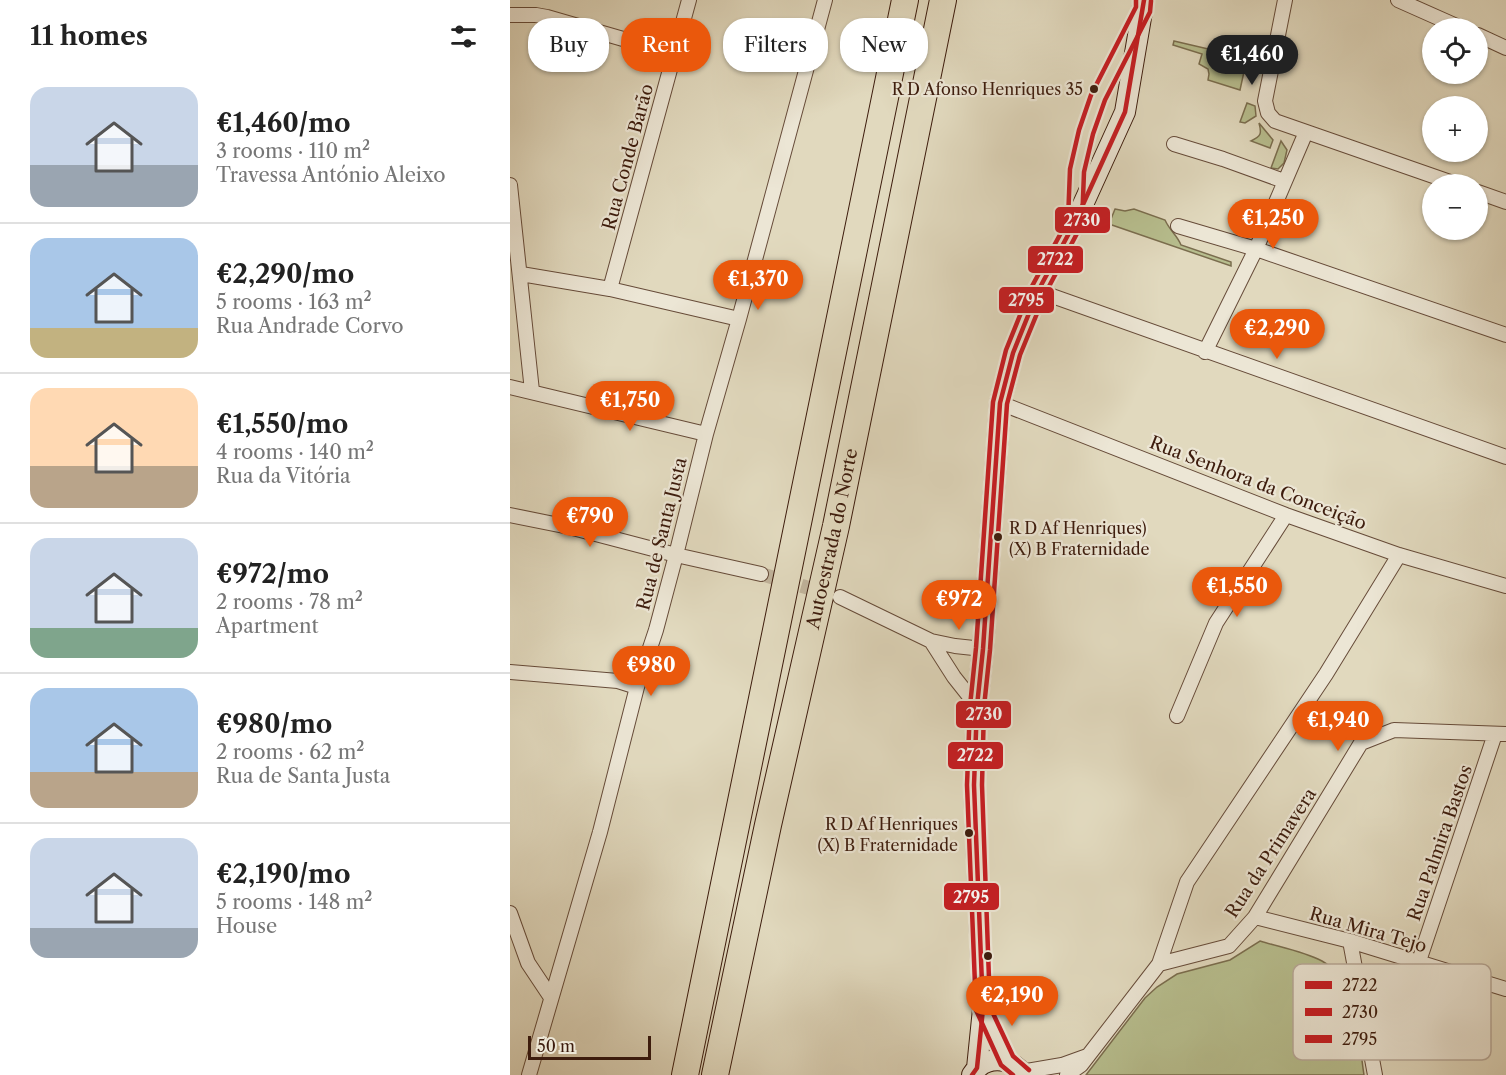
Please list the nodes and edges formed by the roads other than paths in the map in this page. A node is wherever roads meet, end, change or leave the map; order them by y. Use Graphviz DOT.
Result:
graph roads {
  1 [pos="537,0"];
  2 [pos="689,0"];
  3 [pos="825,0"];
  4 [pos="905,0"];
  5 [pos="943,0"];
  6 [pos="1144,0"];
  7 [pos="1285,0"];
  8 [pos="1398,0"];
  9 [pos="1434,0"];
  10 [pos="1427,14"];
  11 [pos="510,15"];
  12 [pos="536,15"];
  13 [pos="684,18"];
  14 [pos="1437,18"];
  15 [pos="621,39"];
  16 [pos="1488,40"];
  17 [pos="1506,48"];
  18 [pos="670,72"];
  19 [pos="1306,132"];
  20 [pos="1174,144"];
  21 [pos="1427,174"];
  22 [pos="1284,181"];
  23 [pos="510,185"];
  24 [pos="1488,196"];
  25 [pos="1506,202"];
  26 [pos="1178,226"];
  27 [pos="1256,249"];
  28 [pos="520,274"];
  29 [pos="610,289"];
  30 [pos="1038,291"];
  31 [pos="739,319"];
  32 [pos="1506,335"];
  33 [pos="1205,352"];
  34 [pos="510,387"];
  35 [pos="532,391"];
  36 [pos="1000,403"];
  37 [pos="706,434"];
  38 [pos="1506,457"];
  39 [pos="510,515"];
  40 [pos="1286,515"];
  41 [pos="676,555"];
  42 [pos="1399,555"];
  43 [pos="761,574"];
  44 [pos="1506,586"];
  45 [pos="840,597"];
  46 [pos="931,641"];
  47 [pos="983,649"];
  48 [pos="510,672"];
  49 [pos="637,687"];
  50 [pos="978,706"];
  51 [pos="1176,716"];
  52 [pos="1501,734"];
  53 [pos="510,913"];
  54 [pos="1255,917"];
  55 [pos="1350,941"];
  56 [pos="1159,964"];
  57 [pos="1354,964"];
  58 [pos="1418,964"];
  59 [pos="1491,985"];
  60 [pos="1506,989"];
  61 [pos="550,996"];
  62 [pos="983,1009"];
  63 [pos="1089,1055"];
  64 [pos="1372,1060"];
  65 [pos="1017,1069"];
  66 [pos="975,1072"];
  67 [pos="529,1075"];
  68 [pos="685,1075"];
  69 [pos="715,1075"];
  70 [pos="1067,1075"];
  71 [pos="1375,1075"];
  1 -- 12 [label="street"];
  2 -- 13 [label="street, Rua Conde Barão"];
  3 -- 31 [label="street, Rua de Santa Justa"];
  4 -- 68 [label="highway, Autoestrada do Norte"];
  5 -- 69 [label="highway, Autoestrada do Norte"];
  6 -- 30 [label="street"];
  7 -- 19 [label="street"];
  8 -- 10 [label="street"];
  9 -- 10 [label="street"];
  10 -- 14 [label="street"];
  11 -- 12 [label="street"];
  12 -- 15 [label="street"];
  16 -- 17 [label="street"];
  18 -- 29 [label="street, Rua Conde Barão"];
  19 -- 21 [label="street"];
  19 -- 22 [label="street"];
  20 -- 22 [label="street"];
  22 -- 27 [label="street"];
  23 -- 28 [label="street"];
  24 -- 25 [label="street"];
  26 -- 27 [label="street"];
  27 -- 32 [label="street"];
  27 -- 33 [label="street"];
  28 -- 29 [label="street"];
  28 -- 35 [label="street"];
  29 -- 31 [label="street"];
  30 -- 33 [label="street"];
  30 -- 36 [label="street"];
  31 -- 37 [label="street, Rua de Santa Justa"];
  33 -- 38 [label="street"];
  34 -- 35 [label="street"];
  35 -- 37 [label="street"];
  36 -- 40 [label="street, Rua Senhora da Conceição"];
  36 -- 47 [label="street"];
  37 -- 41 [label="street, Rua de Santa Justa"];
  39 -- 41 [label="street"];
  40 -- 42 [label="street, Rua Senhora da Conceição"];
  40 -- 51 [label="street"];
  41 -- 43 [label="street"];
  41 -- 49 [label="street, Rua de Santa Justa"];
  42 -- 44 [label="street, Rua Senhora da Conceição"];
  42 -- 56 [label="street"];
  45 -- 46 [label="street"];
  46 -- 47 [label="street"];
  46 -- 50 [label="street"];
  47 -- 50 [label="street"];
  48 -- 49 [label="street"];
  49 -- 61 [label="street, Rua de Santa Justa"];
  50 -- 62 [label="street"];
  52 -- 54 [label="street, Rua da Primavera"];
  52 -- 58 [label="street, Rua Palmira Bastos"];
  53 -- 61 [label="street"];
  54 -- 55 [label="street, Rua Mira Tejo"];
  54 -- 56 [label="street, Rua da Primavera"];
  55 -- 57 [label="street"];
  55 -- 58 [label="street, Rua Mira Tejo"];
  56 -- 63 [label="street"];
  59 -- 60 [label="street, Rua Mira Tejo"];
  61 -- 67 [label="street, Rua de Santa Justa"];
  62 -- 65 [label="street"];
  62 -- 66 [label="street"];
  63 -- 65 [label="street"];
  63 -- 70 [label="street"];
  64 -- 71 [label="street"];
  65 -- 66 [label="street"];
}
